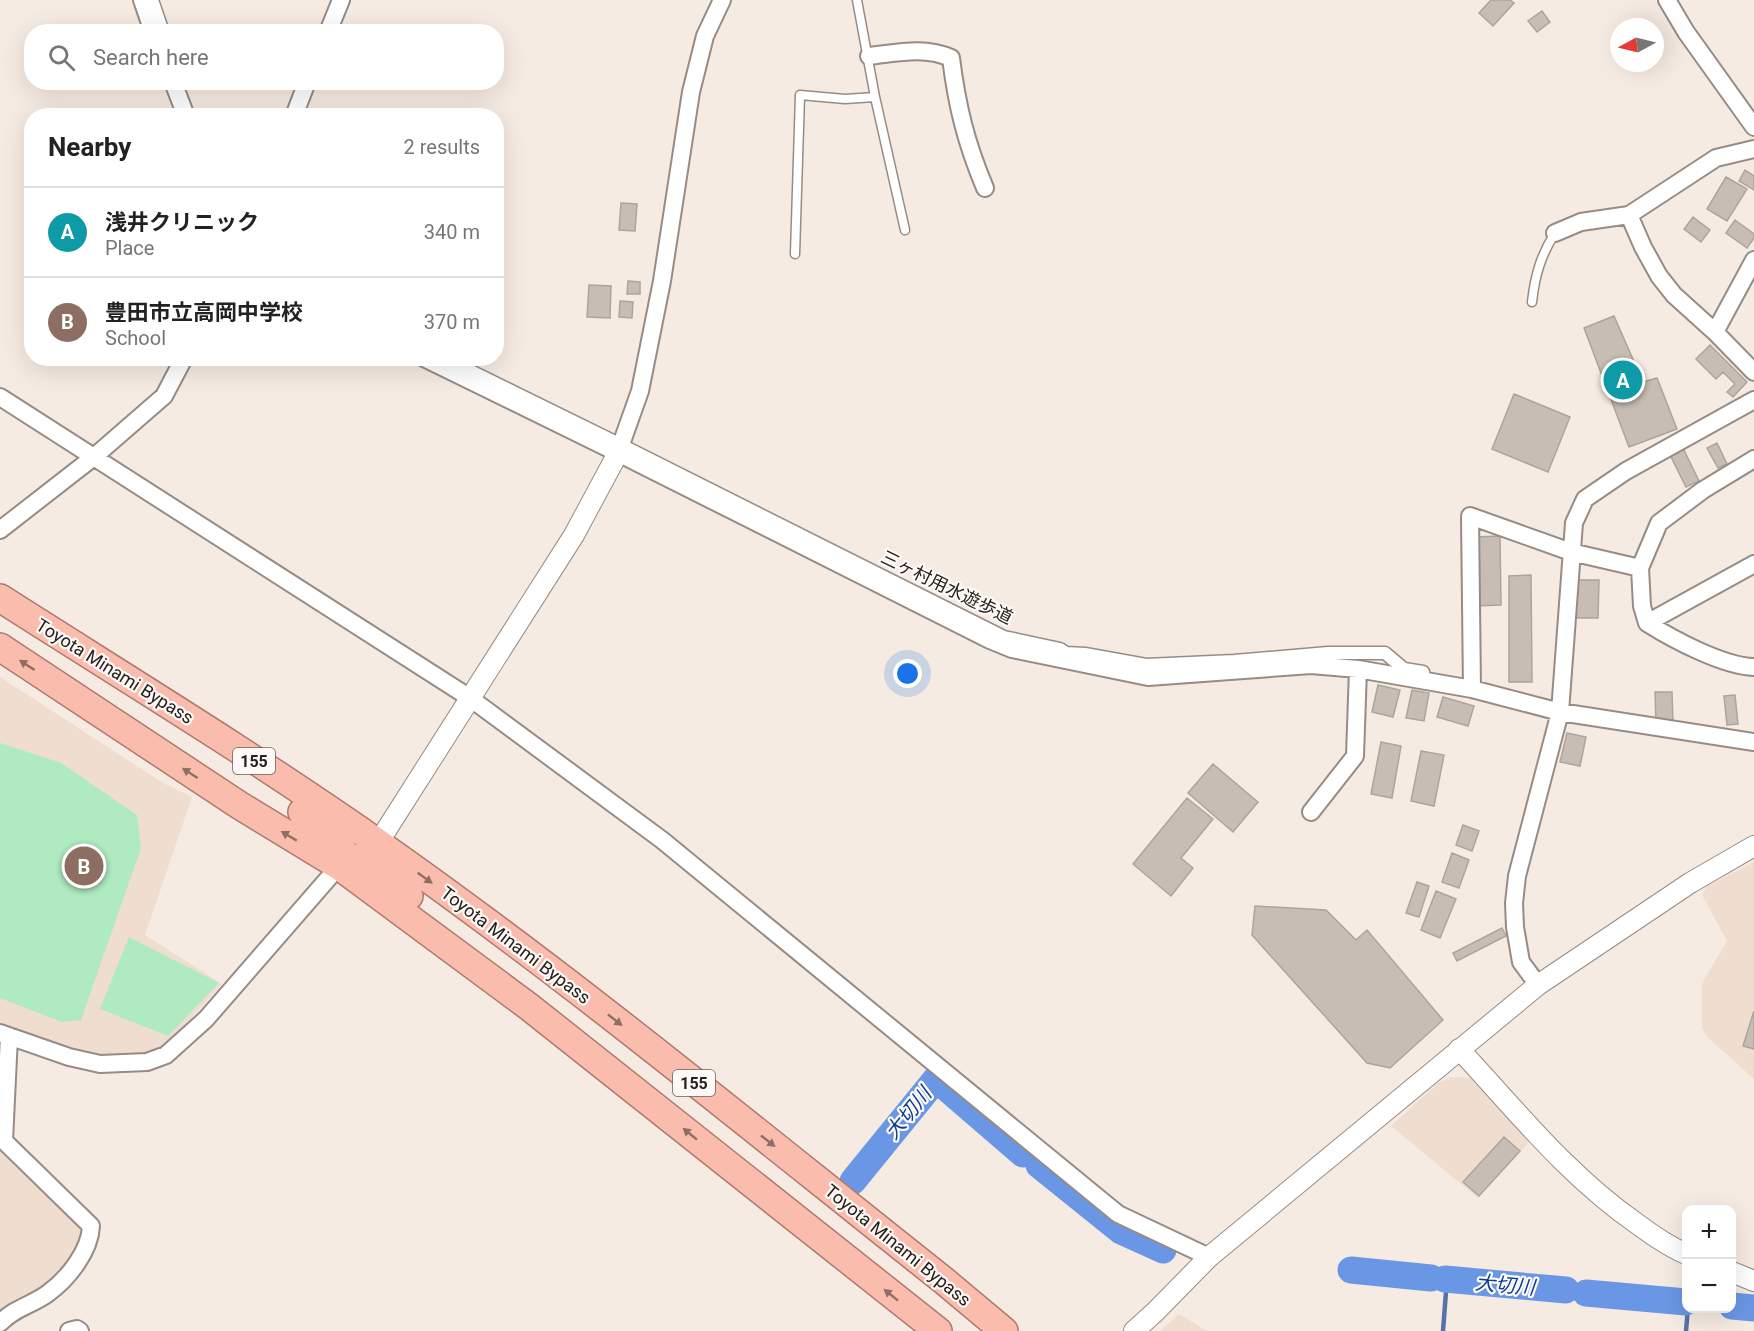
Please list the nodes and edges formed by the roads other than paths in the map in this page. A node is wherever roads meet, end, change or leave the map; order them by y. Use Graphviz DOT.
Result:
graph roads {
  1 [pos="142,0"];
  2 [pos="152,0"];
  3 [pos="341,0"];
  4 [pos="722,0"];
  5 [pos="857,0"];
  6 [pos="1667,0"];
  7 [pos="150,24"];
  8 [pos="160,24"];
  9 [pos="331,24"];
  10 [pos="868,56"];
  11 [pos="176,90"];
  12 [pos="185,90"];
  13 [pos="304,90"];
  14 [pos="875,98"];
  15 [pos="183,108"];
  16 [pos="190,108"];
  17 [pos="297,108"];
  18 [pos="1754,127"];
  19 [pos="1754,149"];
  20 [pos="985,188"];
  21 [pos="1629,214"];
  22 [pos="905,230"];
  23 [pos="1555,233"];
  24 [pos="795,254"];
  25 [pos="1754,260"];
  26 [pos="1533,302"];
  27 [pos="1715,332"];
  28 [pos="180,366"];
  29 [pos="441,366"];
  30 [pos="459,366"];
  31 [pos="1754,372"];
  32 [pos="0,397"];
  33 [pos="1754,400"];
  34 [pos="620,449"];
  35 [pos="95,456"];
  36 [pos="1754,459"];
  37 [pos="0,530"];
  38 [pos="1571,552"];
  39 [pos="1754,564"];
  40 [pos="1640,568"];
  41 [pos="0,598"];
  42 [pos="1647,623"];
  43 [pos="0,647"];
  44 [pos="1754,667"];
  45 [pos="1358,669"];
  46 [pos="1472,686"];
  47 [pos="470,698"];
  48 [pos="1560,712"];
  49 [pos="1754,741"];
  50 [pos="1311,812"];
  51 [pos="1754,846"];
  52 [pos="358,855"];
  53 [pos="1538,985"];
  54 [pos="4,1034"];
  55 [pos="1459,1049"];
  56 [pos="1682,1252"];
  57 [pos="1209,1257"];
  58 [pos="1736,1274"];
  59 [pos="1754,1281"];
  60 [pos="0,1323"];
  61 [pos="69,1331"];
  62 [pos="80,1331"];
  63 [pos="938,1331"];
  64 [pos="1004,1331"];
  65 [pos="1134,1331"];
  1 -- 7 [label="street"];
  2 -- 8 [label="street"];
  3 -- 9 [label="street"];
  4 -- 34 [label="street"];
  5 -- 10 [label="lane"];
  6 -- 18 [label="street"];
  10 -- 14 [label="lane"];
  10 -- 20 [label="street"];
  11 -- 15 [label="street"];
  12 -- 16 [label="street"];
  13 -- 17 [label="street"];
  14 -- 22 [label="lane"];
  14 -- 24 [label="lane"];
  19 -- 21 [label="street"];
  21 -- 23 [label="street"];
  21 -- 27 [label="street"];
  23 -- 26 [label="lane"];
  25 -- 27 [label="street"];
  27 -- 31 [label="street"];
  28 -- 35 [label="street"];
  29 -- 34 [label="street"];
  30 -- 34 [label="street, 三ヶ村用水遊歩道"];
  32 -- 35 [label="street"];
  33 -- 38 [label="street"];
  34 -- 45 [label="street"];
  34 -- 46 [label="street, 三ヶ村用水遊歩道"];
  34 -- 47 [label="street"];
  35 -- 37 [label="street"];
  35 -- 47 [label="street"];
  36 -- 40 [label="street"];
  38 -- 40 [label="street"];
  38 -- 46 [label="street"];
  38 -- 48 [label="street"];
  39 -- 42 [label="street"];
  40 -- 42 [label="street"];
  41 -- 52 [label="highway, Toyota Minami Bypass / 155"];
  42 -- 44 [label="street"];
  52 -- 43 [label="highway, Toyota Minami Bypass / 155, one-way"];
  45 -- 46 [label="street"];
  45 -- 50 [label="street"];
  46 -- 48 [label="street"];
  47 -- 52 [label="street"];
  47 -- 57 [label="street"];
  48 -- 49 [label="street"];
  48 -- 53 [label="street"];
  51 -- 53 [label="street"];
  52 -- 54 [label="street"];
  63 -- 52 [label="highway, 155, one-way"];
  52 -- 64 [label="highway, Toyota Minami Bypass / 155, one-way"];
  53 -- 55 [label="street"];
  54 -- 60 [label="street"];
  55 -- 56 [label="street"];
  55 -- 57 [label="street"];
  57 -- 65 [label="street"];
  58 -- 59 [label="street"];
  61 -- 62 [label="street"];
}
